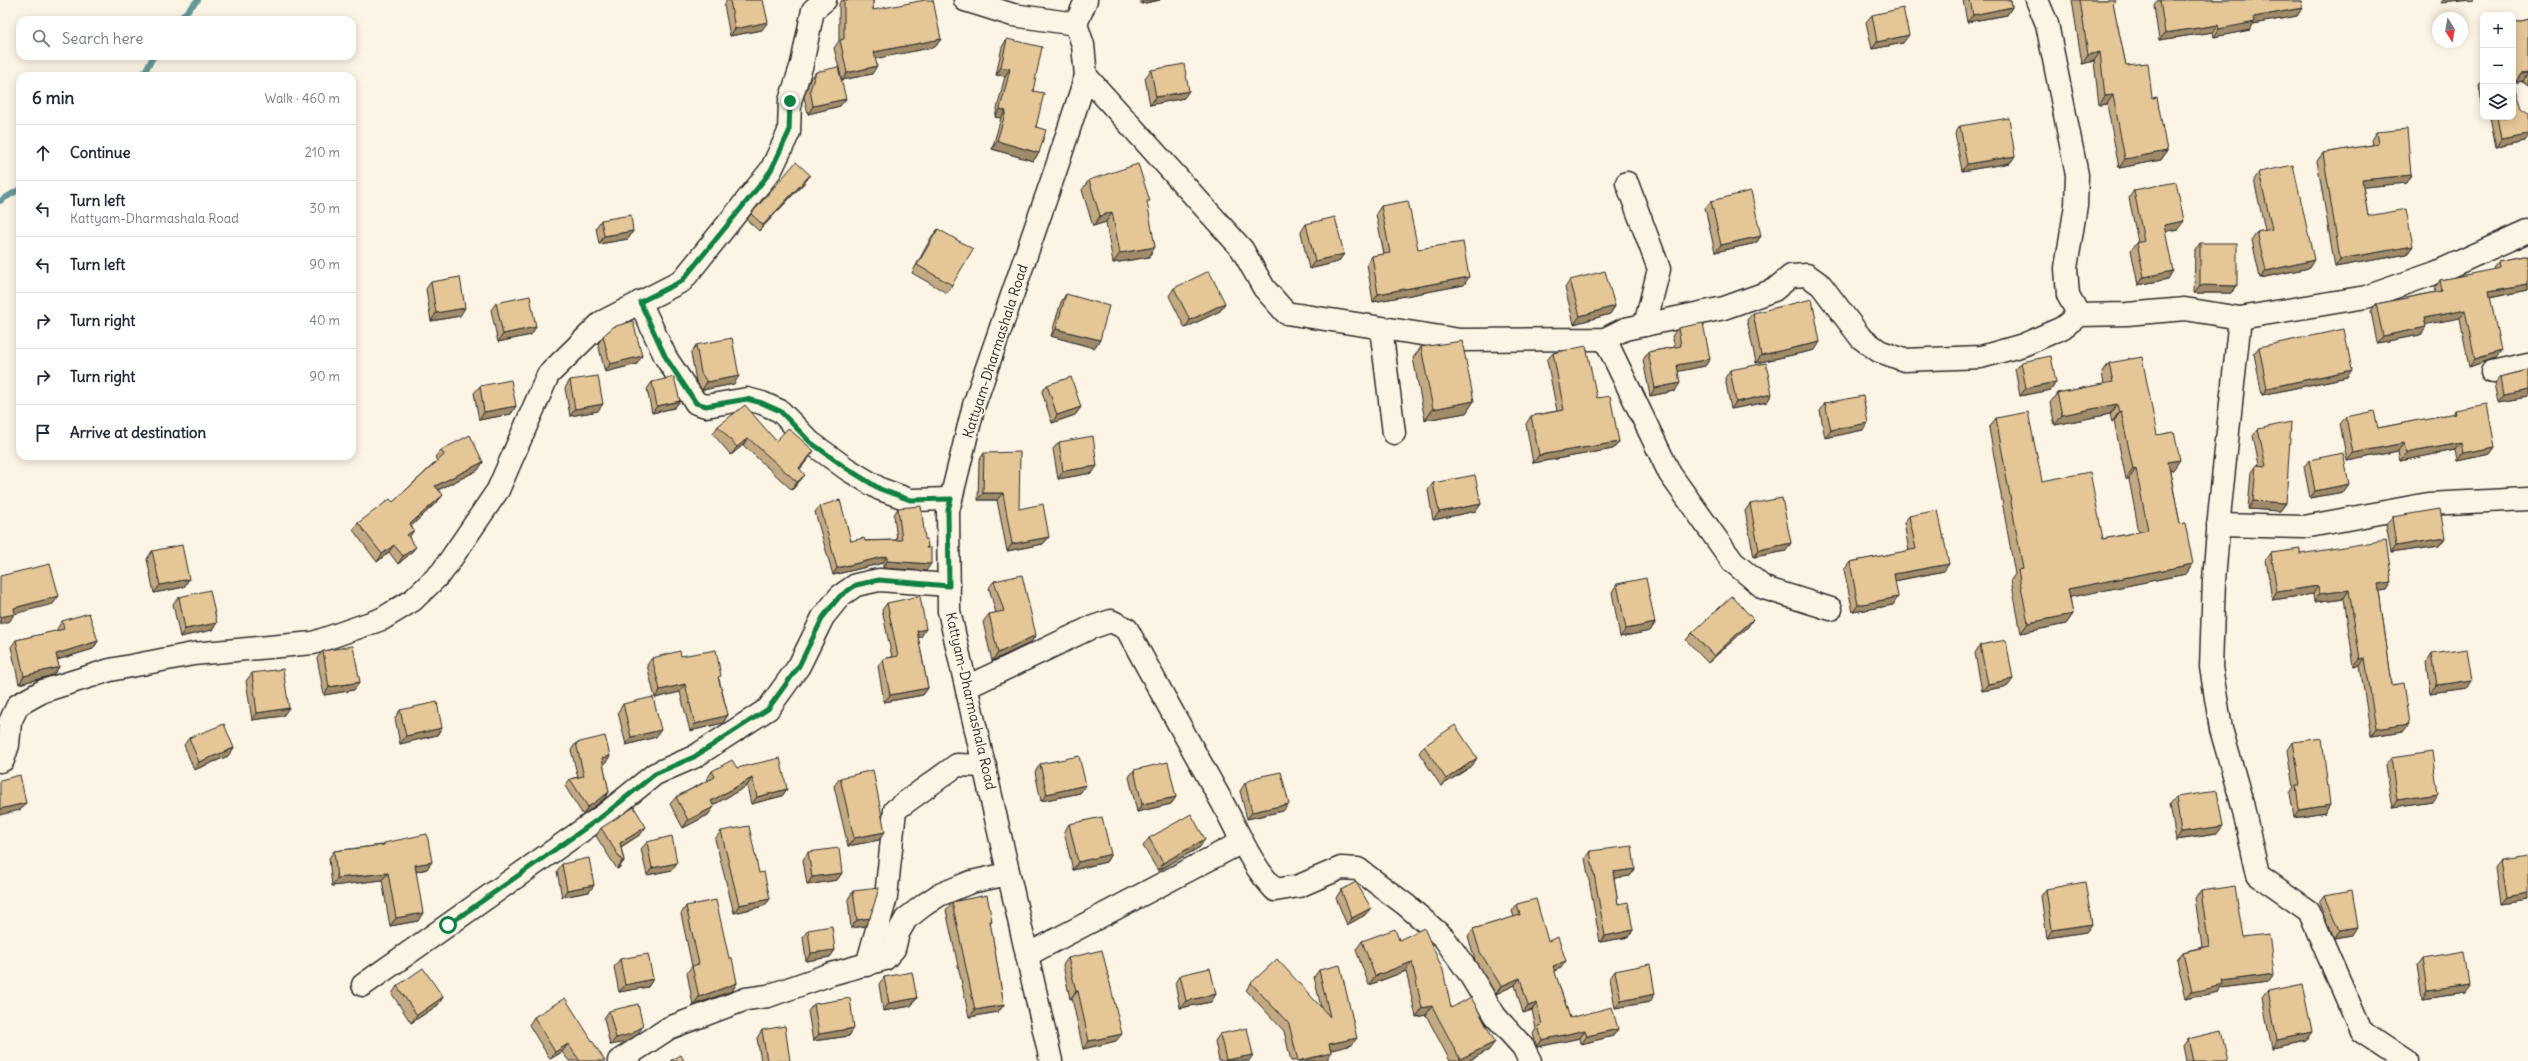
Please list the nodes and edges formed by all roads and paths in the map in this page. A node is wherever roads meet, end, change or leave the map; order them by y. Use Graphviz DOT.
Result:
graph roads {
  1 [pos="825,0"];
  2 [pos="965,0"];
  3 [pos="1086,0"];
  4 [pos="2037,0"];
  5 [pos="1076,24"];
  6 [pos="1086,76"];
  7 [pos="1627,183"];
  8 [pos="2528,231"];
  9 [pos="640,302"];
  10 [pos="2079,315"];
  11 [pos="2240,318"];
  12 [pos="1645,325"];
  13 [pos="1381,328"];
  14 [pos="1605,339"];
  15 [pos="2528,364"];
  16 [pos="2492,372"];
  17 [pos="1394,433"];
  18 [pos="951,499"];
  19 [pos="2528,499"];
  20 [pos="2218,525"];
  21 [pos="949,586"];
  22 [pos="1830,609"];
  23 [pos="968,687"];
  24 [pos="0,761"];
  25 [pos="985,766"];
  26 [pos="1242,842"];
  27 [pos="1008,874"];
  28 [pos="1027,955"];
  29 [pos="867,966"];
  30 [pos="363,985"];
  31 [pos="619,1061"];
  32 [pos="1051,1061"];
  33 [pos="1530,1061"];
  34 [pos="2406,1061"];
  1 -- 9 [label="street"];
  2 -- 5 [label="street"];
  3 -- 5 [label="street"];
  4 -- 10 [label="street"];
  5 -- 6 [label="street, Kattyam-Dharmashala Road"];
  6 -- 13 [label="street"];
  6 -- 18 [label="street, Kattyam-Dharmashala Road"];
  7 -- 12 [label="street"];
  8 -- 11 [label="street"];
  9 -- 18 [label="street"];
  9 -- 24 [label="street"];
  10 -- 11 [label="street"];
  10 -- 12 [label="street"];
  11 -- 20 [label="street"];
  12 -- 14 [label="street"];
  13 -- 14 [label="street"];
  13 -- 17 [label="street"];
  14 -- 22 [label="street"];
  15 -- 16 [label="street"];
  18 -- 21 [label="street, Kattyam-Dharmashala Road"];
  19 -- 20 [label="street"];
  20 -- 34 [label="street"];
  21 -- 23 [label="street, Kattyam-Dharmashala Road"];
  21 -- 30 [label="street"];
  23 -- 25 [label="street, Kattyam-Dharmashala Road"];
  23 -- 26 [label="street"];
  25 -- 27 [label="street, Kattyam-Dharmashala Road"];
  25 -- 29 [label="street"];
  26 -- 28 [label="street"];
  26 -- 33 [label="street"];
  27 -- 28 [label="street, Kattyam-Dharmashala Road"];
  27 -- 29 [label="street"];
  28 -- 32 [label="street, Kattyam-Dharmashala Road"];
  29 -- 31 [label="street"];
}
